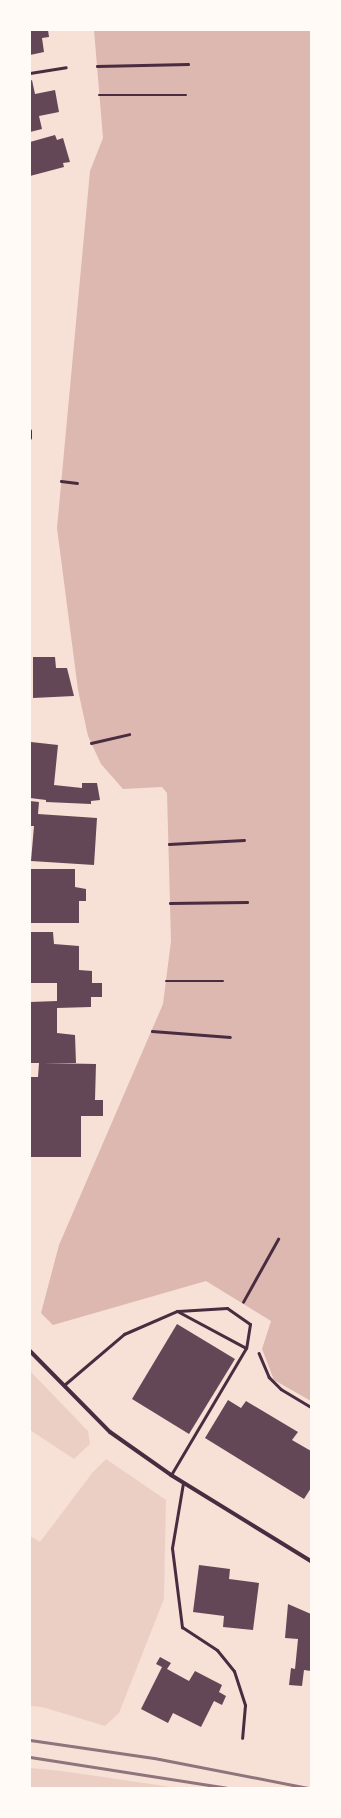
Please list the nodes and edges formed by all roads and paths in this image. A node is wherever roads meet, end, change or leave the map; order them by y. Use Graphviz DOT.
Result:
graph roads {
  1 [pos="188,64"];
  2 [pos="97,66"];
  3 [pos="66,67"];
  4 [pos="30,73"];
  5 [pos="99,94"];
  6 [pos="186,95"];
  7 [pos="30,431"];
  8 [pos="30,438"];
  9 [pos="61,481"];
  10 [pos="77,483"];
  11 [pos="128,734"];
  12 [pos="91,743"];
  13 [pos="244,840"];
  14 [pos="169,844"];
  15 [pos="246,902"];
  16 [pos="170,903"];
  17 [pos="166,981"];
  18 [pos="223,981"];
  19 [pos="152,1031"];
  20 [pos="230,1037"];
  21 [pos="278,1239"];
  22 [pos="178,1311"];
  23 [pos="236,1315"];
  24 [pos="246,1348"];
  25 [pos="30,1351"];
  26 [pos="64,1385"];
  27 [pos="311,1407"];
  28 [pos="171,1475"];
  29 [pos="183,1483"];
  30 [pos="311,1561"];
  31 [pos="242,1738"];
  1 -- 2 [label="path"];
  3 -- 4 [label="path"];
  5 -- 6 [label="path"];
  7 -- 8 [label="street"];
  9 -- 10 [label="path"];
  11 -- 12 [label="path"];
  13 -- 14 [label="path"];
  15 -- 16 [label="path"];
  17 -- 18 [label="path"];
  19 -- 20 [label="path"];
  21 -- 23 [label="path"];
  22 -- 23 [label="lane"];
  22 -- 24 [label="lane"];
  22 -- 26 [label="lane"];
  23 -- 24 [label="lane"];
  24 -- 27 [label="path"];
  24 -- 28 [label="lane"];
  25 -- 26 [label="street"];
  26 -- 28 [label="street"];
  28 -- 29 [label="street"];
  29 -- 30 [label="street"];
  29 -- 31 [label="lane"];
}
